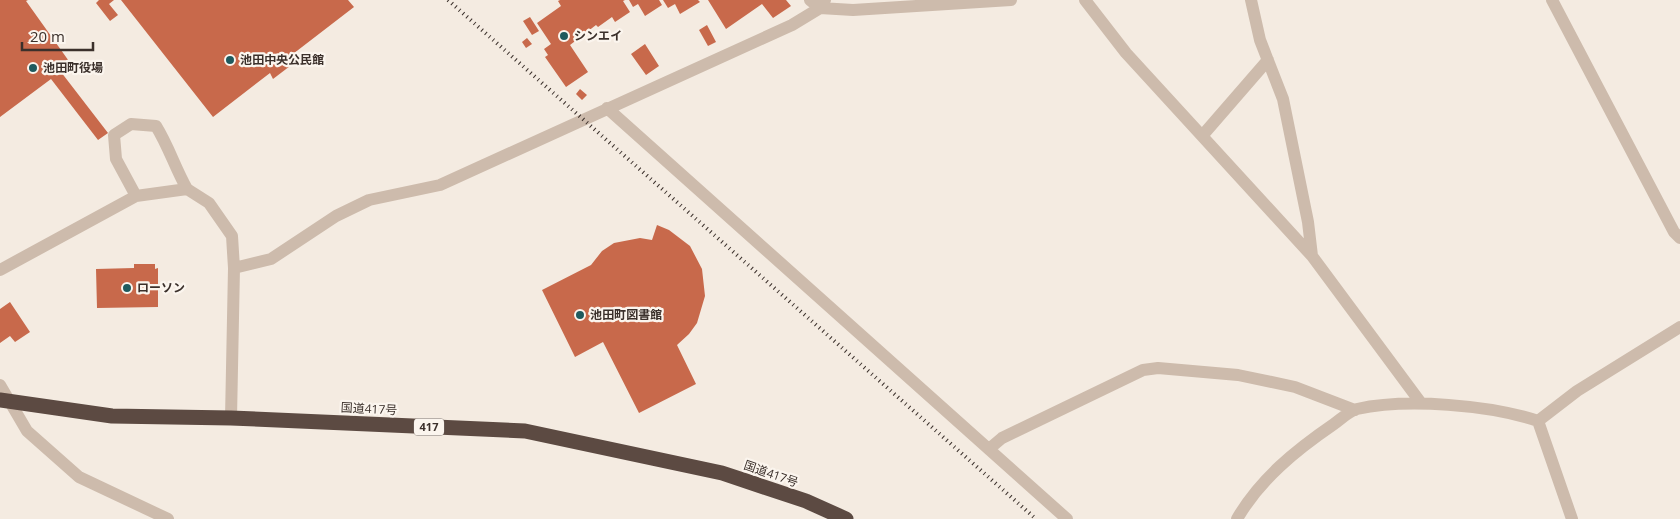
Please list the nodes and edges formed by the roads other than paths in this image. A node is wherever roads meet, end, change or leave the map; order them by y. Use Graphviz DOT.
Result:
graph roads {
  1 [pos="1011,0"];
  2 [pos="1085,0"];
  3 [pos="1251,0"];
  4 [pos="1552,0"];
  5 [pos="818,3"];
  6 [pos="1268,60"];
  7 [pos="606,108"];
  8 [pos="1202,136"];
  9 [pos="187,189"];
  10 [pos="136,196"];
  11 [pos="1680,238"];
  12 [pos="1312,256"];
  13 [pos="234,268"];
  14 [pos="0,270"];
  15 [pos="1680,326"];
  16 [pos="0,384"];
  17 [pos="7,402"];
  18 [pos="1420,404"];
  19 [pos="1355,410"];
  20 [pos="231,418"];
  21 [pos="1538,421"];
  22 [pos="989,449"];
  23 [pos="168,519"];
  24 [pos="846,519"];
  25 [pos="1067,519"];
  26 [pos="1237,519"];
  27 [pos="1572,519"];
  1 -- 5 [label="street"];
  2 -- 8 [label="street"];
  3 -- 6 [label="street"];
  4 -- 11 [label="street"];
  5 -- 7 [label="street"];
  6 -- 8 [label="street"];
  6 -- 12 [label="street"];
  7 -- 13 [label="street"];
  7 -- 22 [label="street"];
  8 -- 12 [label="street"];
  9 -- 10 [label="street"];
  9 -- 10 [label="street"];
  9 -- 13 [label="street"];
  10 -- 14 [label="street"];
  12 -- 18 [label="street"];
  13 -- 20 [label="street"];
  15 -- 21 [label="street"];
  16 -- 17 [label="street"];
  17 -- 20 [label="highway, 国道417号 / 417"];
  17 -- 23 [label="street"];
  18 -- 19 [label="street"];
  18 -- 21 [label="street"];
  19 -- 22 [label="street"];
  19 -- 26 [label="street"];
  20 -- 24 [label="highway, 国道417号 / 417"];
  21 -- 27 [label="street"];
  22 -- 25 [label="street"];
}
